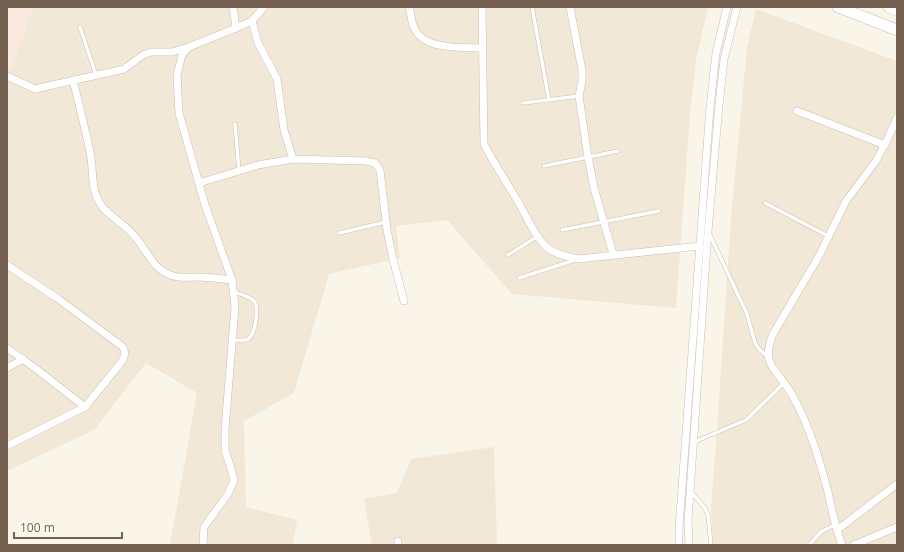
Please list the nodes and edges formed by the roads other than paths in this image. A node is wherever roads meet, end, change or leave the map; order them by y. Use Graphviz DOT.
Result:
graph roads {
  1 [pos="233,7"];
  2 [pos="264,7"];
  3 [pos="409,7"];
  4 [pos="481,7"];
  5 [pos="532,7"];
  6 [pos="570,7"];
  7 [pos="726,7"];
  8 [pos="737,7"];
  9 [pos="838,7"];
  10 [pos="889,7"];
  11 [pos="897,10"];
  12 [pos="252,20"];
  13 [pos="80,27"];
  14 [pos="236,28"];
  15 [pos="897,30"];
  16 [pos="189,47"];
  17 [pos="483,48"];
  18 [pos="96,75"];
  19 [pos="7,76"];
  20 [pos="73,80"];
  21 [pos="579,96"];
  22 [pos="549,100"];
  23 [pos="523,103"];
  24 [pos="796,111"];
  25 [pos="897,118"];
  26 [pos="235,124"];
  27 [pos="885,145"];
  28 [pos="618,151"];
  29 [pos="588,157"];
  30 [pos="292,159"];
  31 [pos="544,166"];
  32 [pos="239,171"];
  33 [pos="199,182"];
  34 [pos="765,203"];
  35 [pos="659,211"];
  36 [pos="603,221"];
  37 [pos="386,222"];
  38 [pos="562,230"];
  39 [pos="708,231"];
  40 [pos="340,233"];
  41 [pos="538,236"];
  42 [pos="828,236"];
  43 [pos="700,246"];
  44 [pos="613,254"];
  45 [pos="508,255"];
  46 [pos="578,259"];
  47 [pos="7,265"];
  48 [pos="519,278"];
  49 [pos="232,280"];
  50 [pos="234,292"];
  51 [pos="404,301"];
  52 [pos="232,340"];
  53 [pos="7,348"];
  54 [pos="768,357"];
  55 [pos="23,360"];
  56 [pos="7,368"];
  57 [pos="784,383"];
  58 [pos="85,407"];
  59 [pos="694,442"];
  60 [pos="7,446"];
  61 [pos="897,484"];
  62 [pos="690,490"];
  63 [pos="836,527"];
  64 [pos="897,527"];
  65 [pos="203,545"];
  66 [pos="679,545"];
  67 [pos="689,545"];
  68 [pos="711,545"];
  69 [pos="809,545"];
  70 [pos="842,545"];
  71 [pos="854,545"];
  1 -- 14 [label="street"];
  2 -- 12 [label="street"];
  3 -- 17 [label="street"];
  4 -- 17 [label="street"];
  5 -- 22 [label="lane"];
  6 -- 21 [label="street"];
  7 -- 43 [label="street"];
  8 -- 39 [label="street"];
  9 -- 15 [label="main road"];
  10 -- 11 [label="main road"];
  12 -- 14 [label="street"];
  12 -- 30 [label="street"];
  13 -- 18 [label="lane"];
  14 -- 16 [label="street"];
  16 -- 18 [label="street"];
  16 -- 33 [label="street"];
  17 -- 41 [label="street"];
  18 -- 20 [label="street"];
  19 -- 20 [label="street"];
  20 -- 49 [label="street"];
  21 -- 22 [label="lane"];
  21 -- 29 [label="street"];
  22 -- 23 [label="lane"];
  24 -- 27 [label="street"];
  25 -- 27 [label="street"];
  26 -- 32 [label="lane"];
  27 -- 42 [label="street"];
  28 -- 29 [label="lane"];
  29 -- 31 [label="lane"];
  29 -- 36 [label="street"];
  30 -- 32 [label="street"];
  30 -- 37 [label="street"];
  32 -- 33 [label="street"];
  33 -- 49 [label="street"];
  34 -- 42 [label="lane"];
  35 -- 36 [label="lane"];
  36 -- 38 [label="lane"];
  36 -- 44 [label="street"];
  37 -- 40 [label="lane"];
  37 -- 51 [label="street"];
  39 -- 54 [label="lane"];
  39 -- 59 [label="street"];
  41 -- 45 [label="lane"];
  41 -- 46 [label="street"];
  42 -- 54 [label="street"];
  43 -- 44 [label="street"];
  43 -- 66 [label="street"];
  44 -- 46 [label="street"];
  46 -- 48 [label="lane"];
  47 -- 58 [label="street"];
  49 -- 50 [label="street"];
  50 -- 52 [label="street"];
  50 -- 52 [label="lane"];
  52 -- 65 [label="street"];
  53 -- 55 [label="street"];
  54 -- 57 [label="street"];
  55 -- 56 [label="street"];
  55 -- 58 [label="street"];
  57 -- 59 [label="lane"];
  57 -- 63 [label="street"];
  58 -- 60 [label="street"];
  59 -- 62 [label="street"];
  61 -- 63 [label="street"];
  62 -- 67 [label="street"];
  62 -- 68 [label="lane"];
  63 -- 69 [label="lane"];
  63 -- 70 [label="street"];
  64 -- 71 [label="street"];
}
